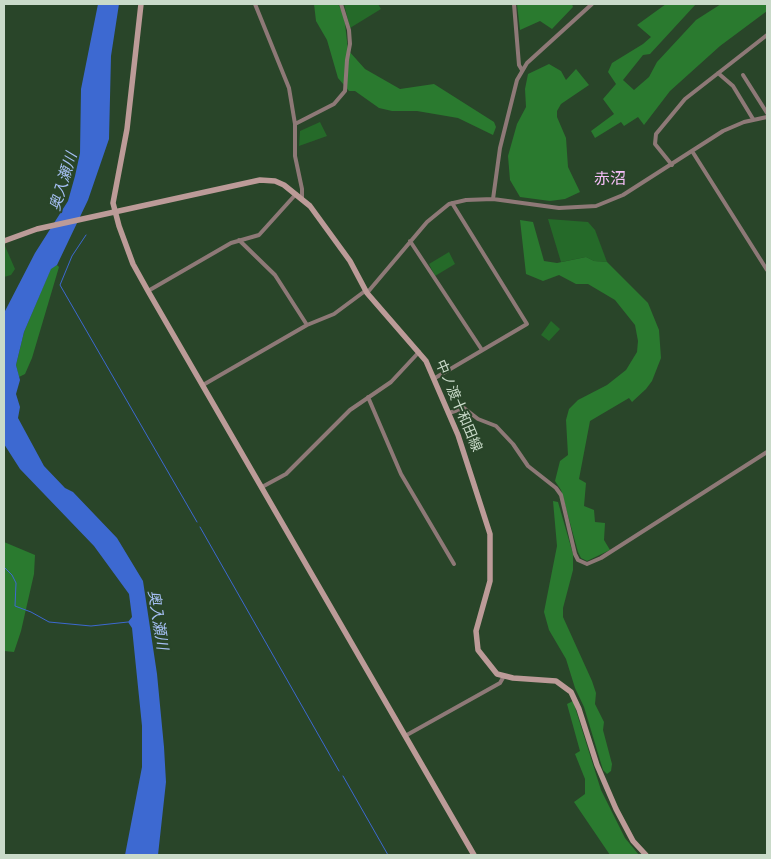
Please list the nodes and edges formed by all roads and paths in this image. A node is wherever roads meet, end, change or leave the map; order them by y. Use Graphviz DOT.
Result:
graph roads {
  1 [pos="141,4"];
  2 [pos="255,4"];
  3 [pos="341,4"];
  4 [pos="514,4"];
  5 [pos="592,4"];
  6 [pos="767,35"];
  7 [pos="522,70"];
  8 [pos="718,73"];
  9 [pos="743,75"];
  10 [pos="767,113"];
  11 [pos="767,117"];
  12 [pos="753,119"];
  13 [pos="296,124"];
  14 [pos="692,151"];
  15 [pos="672,165"];
  16 [pos="296,194"];
  17 [pos="302,198"];
  18 [pos="494,199"];
  19 [pos="452,203"];
  20 [pos="114,213"];
  21 [pos="5,238"];
  22 [pos="239,240"];
  23 [pos="410,241"];
  24 [pos="767,270"];
  25 [pos="148,291"];
  26 [pos="366,292"];
  27 [pos="306,325"];
  28 [pos="482,350"];
  29 [pos="419,352"];
  30 [pos="435,378"];
  31 [pos="203,385"];
  32 [pos="368,397"];
  33 [pos="449,413"];
  34 [pos="767,452"];
  35 [pos="262,487"];
  36 [pos="454,564"];
  37 [pos="504,676"];
  38 [pos="405,736"];
  39 [pos="474,855"];
  40 [pos="646,855"];
  1 -- 20 [label="main road"];
  2 -- 13 [label="street"];
  3 -- 13 [label="street"];
  4 -- 7 [label="street"];
  5 -- 7 [label="street"];
  6 -- 8 [label="street"];
  7 -- 18 [label="street"];
  8 -- 12 [label="street"];
  8 -- 15 [label="street"];
  9 -- 10 [label="street"];
  11 -- 12 [label="street"];
  12 -- 14 [label="street"];
  13 -- 17 [label="street"];
  14 -- 15 [label="street"];
  14 -- 24 [label="street"];
  15 -- 18 [label="street"];
  16 -- 17 [label="main road, 中ノ渡十和田線"];
  16 -- 20 [label="main road, 中ノ渡十和田線"];
  16 -- 22 [label="street"];
  17 -- 26 [label="main road, 中ノ渡十和田線"];
  18 -- 19 [label="street"];
  19 -- 23 [label="street"];
  19 -- 28 [label="street"];
  20 -- 21 [label="main road, 中ノ渡十和田線"];
  20 -- 25 [label="main road"];
  22 -- 25 [label="street"];
  22 -- 27 [label="street"];
  23 -- 26 [label="street"];
  23 -- 28 [label="street"];
  25 -- 31 [label="main road"];
  26 -- 27 [label="street"];
  26 -- 29 [label="main road, 中ノ渡十和田線"];
  27 -- 31 [label="street"];
  28 -- 30 [label="street"];
  29 -- 30 [label="main road, 中ノ渡十和田線"];
  29 -- 32 [label="street"];
  30 -- 33 [label="main road, 中ノ渡十和田線"];
  31 -- 35 [label="main road"];
  32 -- 35 [label="street"];
  32 -- 36 [label="street"];
  33 -- 34 [label="street"];
  33 -- 37 [label="main road, 中ノ渡十和田線"];
  35 -- 38 [label="main road"];
  37 -- 38 [label="street"];
  37 -- 40 [label="main road"];
  38 -- 39 [label="main road"];
}
